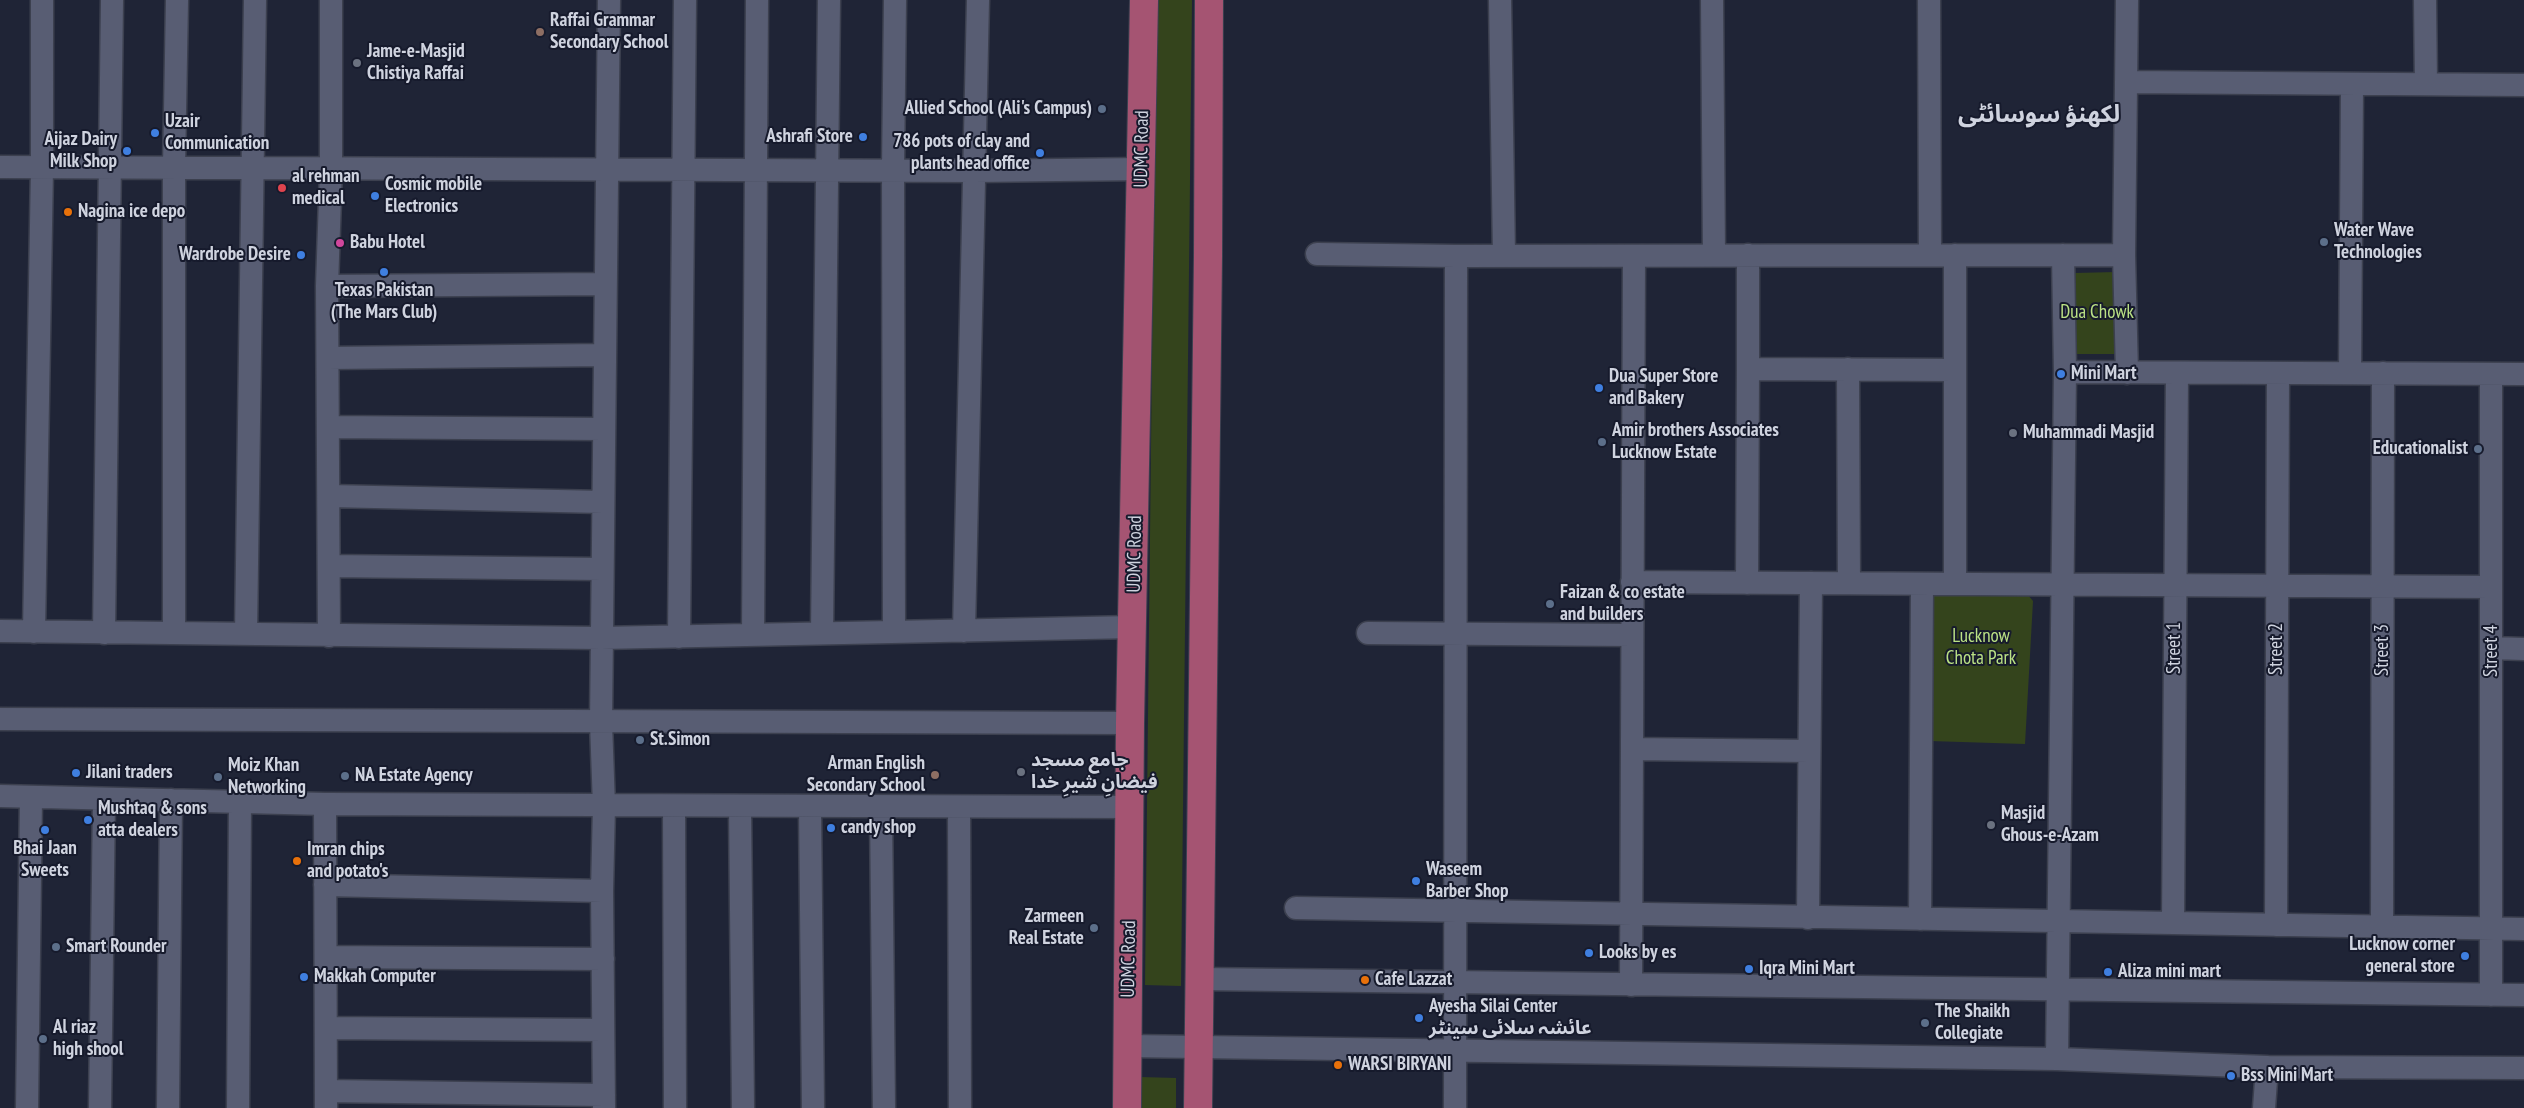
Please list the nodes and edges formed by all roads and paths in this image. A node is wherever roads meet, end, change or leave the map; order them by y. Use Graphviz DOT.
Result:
graph roads {
  1 [pos="42,0"];
  2 [pos="112,0"];
  3 [pos="177,0"];
  4 [pos="255,0"];
  5 [pos="331,0"];
  6 [pos="609,0"];
  7 [pos="685,0"];
  8 [pos="756,0"];
  9 [pos="829,0"];
  10 [pos="895,0"];
  11 [pos="978,0"];
  12 [pos="1144,0"];
  13 [pos="1209,0"];
  14 [pos="1500,0"];
  15 [pos="1712,0"];
  16 [pos="1929,0"];
  17 [pos="2128,0"];
  18 [pos="2425,0"];
  19 [pos="2126,82"];
  20 [pos="2352,84"];
  21 [pos="2426,84"];
  22 [pos="2524,85"];
  23 [pos="0,166"];
  24 [pos="42,167"];
  25 [pos="174,167"];
  26 [pos="254,167"];
  27 [pos="110,168"];
  28 [pos="331,169"];
  29 [pos="606,169"];
  30 [pos="682,169"];
  31 [pos="755,169"];
  32 [pos="1142,169"];
  33 [pos="826,170"];
  34 [pos="893,170"];
  35 [pos="976,171"];
  36 [pos="1317,254"];
  37 [pos="1930,254"];
  38 [pos="1504,255"];
  39 [pos="1714,255"];
  40 [pos="1748,255"];
  41 [pos="1955,255"];
  42 [pos="2063,255"];
  43 [pos="2124,255"];
  44 [pos="1456,256"];
  45 [pos="1634,256"];
  46 [pos="605,284"];
  47 [pos="327,286"];
  48 [pos="604,355"];
  49 [pos="328,358"];
  50 [pos="1748,368"];
  51 [pos="1848,369"];
  52 [pos="1955,370"];
  53 [pos="2065,372"];
  54 [pos="2127,373"];
  55 [pos="2176,373"];
  56 [pos="2278,373"];
  57 [pos="2350,373"];
  58 [pos="2383,373"];
  59 [pos="2491,374"];
  60 [pos="2524,374"];
  61 [pos="328,428"];
  62 [pos="603,429"];
  63 [pos="329,496"];
  64 [pos="603,502"];
  65 [pos="329,566"];
  66 [pos="602,569"];
  67 [pos="1632,582"];
  68 [pos="1748,583"];
  69 [pos="1811,583"];
  70 [pos="1849,583"];
  71 [pos="1922,584"];
  72 [pos="1955,584"];
  73 [pos="2062,584"];
  74 [pos="2175,585"];
  75 [pos="2277,586"];
  76 [pos="2383,586"];
  77 [pos="2491,587"];
  78 [pos="1133,627"];
  79 [pos="0,631"];
  80 [pos="964,631"];
  81 [pos="34,632"];
  82 [pos="104,632"];
  83 [pos="894,632"];
  84 [pos="174,633"];
  85 [pos="1368,633"];
  86 [pos="246,634"];
  87 [pos="822,634"];
  88 [pos="1456,634"];
  89 [pos="753,635"];
  90 [pos="1632,635"];
  91 [pos="329,636"];
  92 [pos="679,636"];
  93 [pos="602,638"];
  94 [pos="2492,648"];
  95 [pos="2524,649"];
  96 [pos="0,719"];
  97 [pos="601,723"];
  98 [pos="1130,723"];
  99 [pos="1632,749"];
  100 [pos="1809,750"];
  101 [pos="0,796"];
  102 [pos="31,797"];
  103 [pos="104,799"];
  104 [pos="171,800"];
  105 [pos="240,802"];
  106 [pos="325,804"];
  107 [pos="604,806"];
  108 [pos="674,807"];
  109 [pos="740,807"];
  110 [pos="810,807"];
  111 [pos="1130,807"];
  112 [pos="881,808"];
  113 [pos="959,808"];
  114 [pos="325,885"];
  115 [pos="602,890"];
  116 [pos="1296,908"];
  117 [pos="1456,912"];
  118 [pos="1631,915"];
  119 [pos="1808,918"];
  120 [pos="1920,920"];
  121 [pos="2059,922"];
  122 [pos="2173,924"];
  123 [pos="2276,925"];
  124 [pos="2382,927"];
  125 [pos="2492,928"];
  126 [pos="2524,929"];
  127 [pos="326,957"];
  128 [pos="602,959"];
  129 [pos="1200,979"];
  130 [pos="1455,982"];
  131 [pos="1631,985"];
  132 [pos="2058,991"];
  133 [pos="2491,995"];
  134 [pos="2524,995"];
  135 [pos="326,1028"];
  136 [pos="603,1030"];
  137 [pos="1128,1046"];
  138 [pos="1199,1047"];
  139 [pos="1455,1051"];
  140 [pos="2057,1059"];
  141 [pos="2267,1067"];
  142 [pos="2524,1068"];
  143 [pos="326,1100"];
  144 [pos="604,1101"];
  145 [pos="27,1108"];
  146 [pos="100,1108"];
  147 [pos="168,1108"];
  148 [pos="238,1108"];
  149 [pos="675,1108"];
  150 [pos="743,1108"];
  151 [pos="813,1108"];
  152 [pos="884,1108"];
  153 [pos="960,1108"];
  154 [pos="1127,1108"];
  155 [pos="1198,1108"];
  156 [pos="1455,1108"];
  157 [pos="2264,1108"];
  1 -- 24 [label="street"];
  2 -- 27 [label="street"];
  3 -- 25 [label="street"];
  4 -- 26 [label="street"];
  5 -- 28 [label="street"];
  6 -- 29 [label="street"];
  7 -- 30 [label="street"];
  8 -- 31 [label="street"];
  9 -- 33 [label="street"];
  10 -- 34 [label="street"];
  11 -- 35 [label="street"];
  12 -- 32 [label="main road, UDMC Road"];
  13 -- 129 [label="main road"];
  14 -- 38 [label="street"];
  15 -- 39 [label="street"];
  16 -- 37 [label="street"];
  17 -- 19 [label="street"];
  18 -- 21 [label="street"];
  19 -- 20 [label="street"];
  19 -- 43 [label="street"];
  20 -- 21 [label="street"];
  20 -- 57 [label="street"];
  21 -- 22 [label="street"];
  23 -- 24 [label="street"];
  24 -- 27 [label="street"];
  24 -- 81 [label="street"];
  25 -- 26 [label="street"];
  25 -- 27 [label="street"];
  25 -- 84 [label="street"];
  26 -- 28 [label="street"];
  26 -- 86 [label="street"];
  27 -- 82 [label="street"];
  28 -- 29 [label="street"];
  28 -- 47 [label="street"];
  29 -- 30 [label="street"];
  29 -- 46 [label="street"];
  30 -- 31 [label="street"];
  30 -- 92 [label="street"];
  31 -- 33 [label="street"];
  31 -- 89 [label="street"];
  32 -- 35 [label="street"];
  32 -- 78 [label="main road, UDMC Road"];
  33 -- 34 [label="street"];
  33 -- 87 [label="street"];
  34 -- 35 [label="street"];
  34 -- 83 [label="street"];
  35 -- 80 [label="street"];
  36 -- 44 [label="street"];
  37 -- 40 [label="street"];
  37 -- 41 [label="street"];
  38 -- 44 [label="street"];
  38 -- 45 [label="street"];
  39 -- 40 [label="street"];
  39 -- 45 [label="street"];
  40 -- 50 [label="street"];
  41 -- 42 [label="street"];
  41 -- 52 [label="street"];
  42 -- 43 [label="street"];
  42 -- 53 [label="street"];
  43 -- 54 [label="street"];
  44 -- 88 [label="street"];
  45 -- 67 [label="street"];
  46 -- 47 [label="street"];
  46 -- 48 [label="street"];
  47 -- 49 [label="street"];
  48 -- 49 [label="street"];
  48 -- 62 [label="street"];
  49 -- 61 [label="street"];
  50 -- 51 [label="street"];
  50 -- 68 [label="street"];
  51 -- 52 [label="street"];
  51 -- 70 [label="street"];
  52 -- 72 [label="street"];
  53 -- 54 [label="street"];
  53 -- 73 [label="street"];
  54 -- 55 [label="street"];
  55 -- 56 [label="street"];
  55 -- 74 [label="street, Street 1"];
  56 -- 57 [label="street"];
  56 -- 75 [label="street, Street 2"];
  57 -- 58 [label="street"];
  58 -- 59 [label="street"];
  58 -- 76 [label="street, Street 3"];
  59 -- 60 [label="street"];
  59 -- 77 [label="street, Street 4"];
  61 -- 62 [label="street"];
  61 -- 63 [label="street"];
  62 -- 64 [label="street"];
  63 -- 64 [label="street"];
  63 -- 65 [label="street"];
  64 -- 66 [label="street"];
  65 -- 66 [label="street"];
  65 -- 91 [label="street"];
  66 -- 93 [label="street"];
  67 -- 68 [label="street"];
  67 -- 90 [label="street"];
  68 -- 69 [label="street"];
  69 -- 70 [label="street"];
  69 -- 100 [label="street"];
  70 -- 71 [label="street"];
  71 -- 72 [label="street"];
  71 -- 120 [label="street"];
  72 -- 73 [label="street"];
  73 -- 74 [label="street"];
  73 -- 121 [label="street"];
  74 -- 75 [label="street"];
  74 -- 122 [label="street, Street 1"];
  75 -- 76 [label="street"];
  75 -- 123 [label="street, Street 2"];
  76 -- 77 [label="street"];
  76 -- 124 [label="street, Street 3"];
  77 -- 94 [label="street, Street 4"];
  78 -- 80 [label="street"];
  78 -- 98 [label="main road, UDMC Road"];
  79 -- 81 [label="street"];
  80 -- 83 [label="street"];
  81 -- 82 [label="street"];
  82 -- 84 [label="street"];
  83 -- 87 [label="street"];
  84 -- 86 [label="street"];
  85 -- 88 [label="street"];
  86 -- 91 [label="street"];
  87 -- 89 [label="street"];
  88 -- 90 [label="street"];
  88 -- 117 [label="street"];
  89 -- 92 [label="street"];
  90 -- 99 [label="street"];
  91 -- 93 [label="street"];
  92 -- 93 [label="street"];
  93 -- 97 [label="street"];
  94 -- 95 [label="street"];
  94 -- 125 [label="street, Street 4"];
  96 -- 97 [label="street"];
  97 -- 98 [label="street"];
  97 -- 107 [label="street"];
  98 -- 111 [label="main road, UDMC Road"];
  99 -- 100 [label="street"];
  99 -- 118 [label="street"];
  100 -- 119 [label="street"];
  101 -- 102 [label="street"];
  102 -- 103 [label="street"];
  102 -- 145 [label="street"];
  103 -- 104 [label="street"];
  103 -- 146 [label="street"];
  104 -- 105 [label="street"];
  104 -- 147 [label="street"];
  105 -- 106 [label="street"];
  105 -- 148 [label="street"];
  106 -- 107 [label="street"];
  106 -- 114 [label="street"];
  107 -- 108 [label="street"];
  107 -- 115 [label="street"];
  108 -- 109 [label="street"];
  108 -- 149 [label="street"];
  109 -- 110 [label="street"];
  109 -- 150 [label="street"];
  110 -- 112 [label="street"];
  110 -- 151 [label="street"];
  111 -- 113 [label="street"];
  111 -- 137 [label="main road, UDMC Road"];
  112 -- 113 [label="street"];
  112 -- 152 [label="street"];
  113 -- 153 [label="street"];
  114 -- 115 [label="street"];
  114 -- 127 [label="street"];
  115 -- 128 [label="street"];
  116 -- 117 [label="street"];
  117 -- 118 [label="street"];
  117 -- 130 [label="street"];
  118 -- 119 [label="street"];
  118 -- 131 [label="street"];
  119 -- 120 [label="street"];
  120 -- 121 [label="street"];
  121 -- 122 [label="street"];
  121 -- 132 [label="street"];
  122 -- 123 [label="street"];
  123 -- 124 [label="street"];
  124 -- 125 [label="street"];
  125 -- 126 [label="street"];
  125 -- 133 [label="street, Street 4"];
  127 -- 128 [label="street"];
  127 -- 135 [label="street"];
  128 -- 136 [label="street"];
  129 -- 130 [label="street"];
  129 -- 138 [label="main road"];
  130 -- 131 [label="street"];
  130 -- 139 [label="street"];
  131 -- 132 [label="street"];
  132 -- 133 [label="street"];
  132 -- 140 [label="street"];
  133 -- 134 [label="street"];
  135 -- 136 [label="street"];
  135 -- 143 [label="street"];
  136 -- 144 [label="street"];
  137 -- 138 [label="street"];
  137 -- 154 [label="main road, UDMC Road"];
  138 -- 139 [label="street"];
  138 -- 155 [label="main road"];
  139 -- 140 [label="street"];
  139 -- 156 [label="street"];
  140 -- 141 [label="street"];
  141 -- 142 [label="street"];
  141 -- 157 [label="street"];
  143 -- 144 [label="street"];
}
